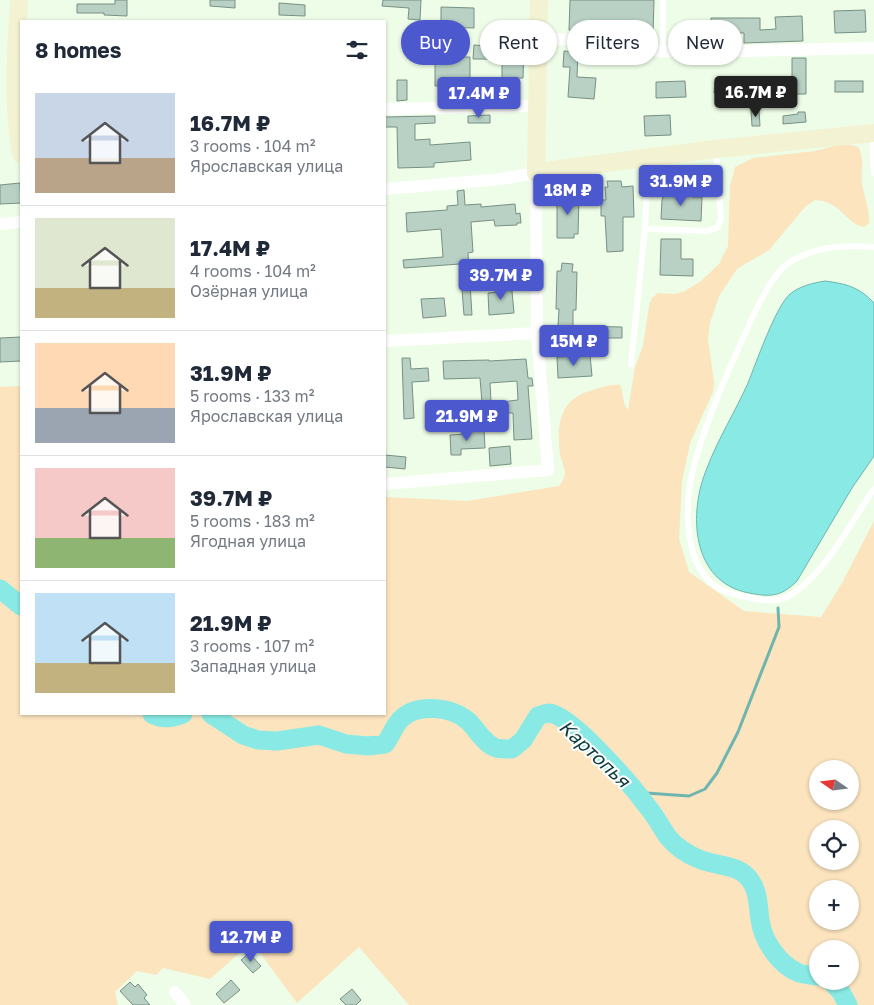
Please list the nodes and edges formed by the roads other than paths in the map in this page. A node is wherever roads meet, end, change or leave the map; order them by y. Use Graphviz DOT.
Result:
graph roads {
  1 [pos="19,0"];
  2 [pos="539,0"];
  3 [pos="663,0"];
  4 [pos="538,20"];
  5 [pos="557,39"];
  6 [pos="874,48"];
  7 [pos="663,51"];
  8 [pos="538,65"];
  9 [pos="537,106"];
  10 [pos="386,110"];
  11 [pos="19,124"];
  12 [pos="873,133"];
  13 [pos="20,139"];
  14 [pos="716,150"];
  15 [pos="648,158"];
  16 [pos="536,173"];
  17 [pos="874,173"];
  18 [pos="386,188"];
  19 [pos="20,222"];
  20 [pos="0,224"];
  21 [pos="645,229"];
  22 [pos="874,247"];
  23 [pos="537,333"];
  24 [pos="386,341"];
  25 [pos="631,364"];
  26 [pos="386,484"];
  27 [pos="874,489"];
  28 [pos="175,992"];
  29 [pos="185,1005"];
  1 -- 11 [label="main road"];
  2 -- 4 [label="main road"];
  3 -- 7 [label="lane"];
  5 -- 7 [label="street"];
  6 -- 7 [label="street"];
  8 -- 9 [label="main road"];
  9 -- 10 [label="street"];
  9 -- 16 [label="main road"];
  11 -- 13 [label="main road"];
  12 -- 14 [label="main road"];
  12 -- 17 [label="lane"];
  14 -- 15 [label="main road"];
  14 -- 21 [label="lane"];
  15 -- 16 [label="main road"];
  15 -- 21 [label="lane"];
  16 -- 18 [label="street"];
  16 -- 23 [label="street"];
  19 -- 20 [label="street"];
  21 -- 25 [label="lane"];
  22 -- 27 [label="lane"];
  23 -- 24 [label="street"];
  23 -- 26 [label="street"];
  28 -- 29 [label="street"];
}
